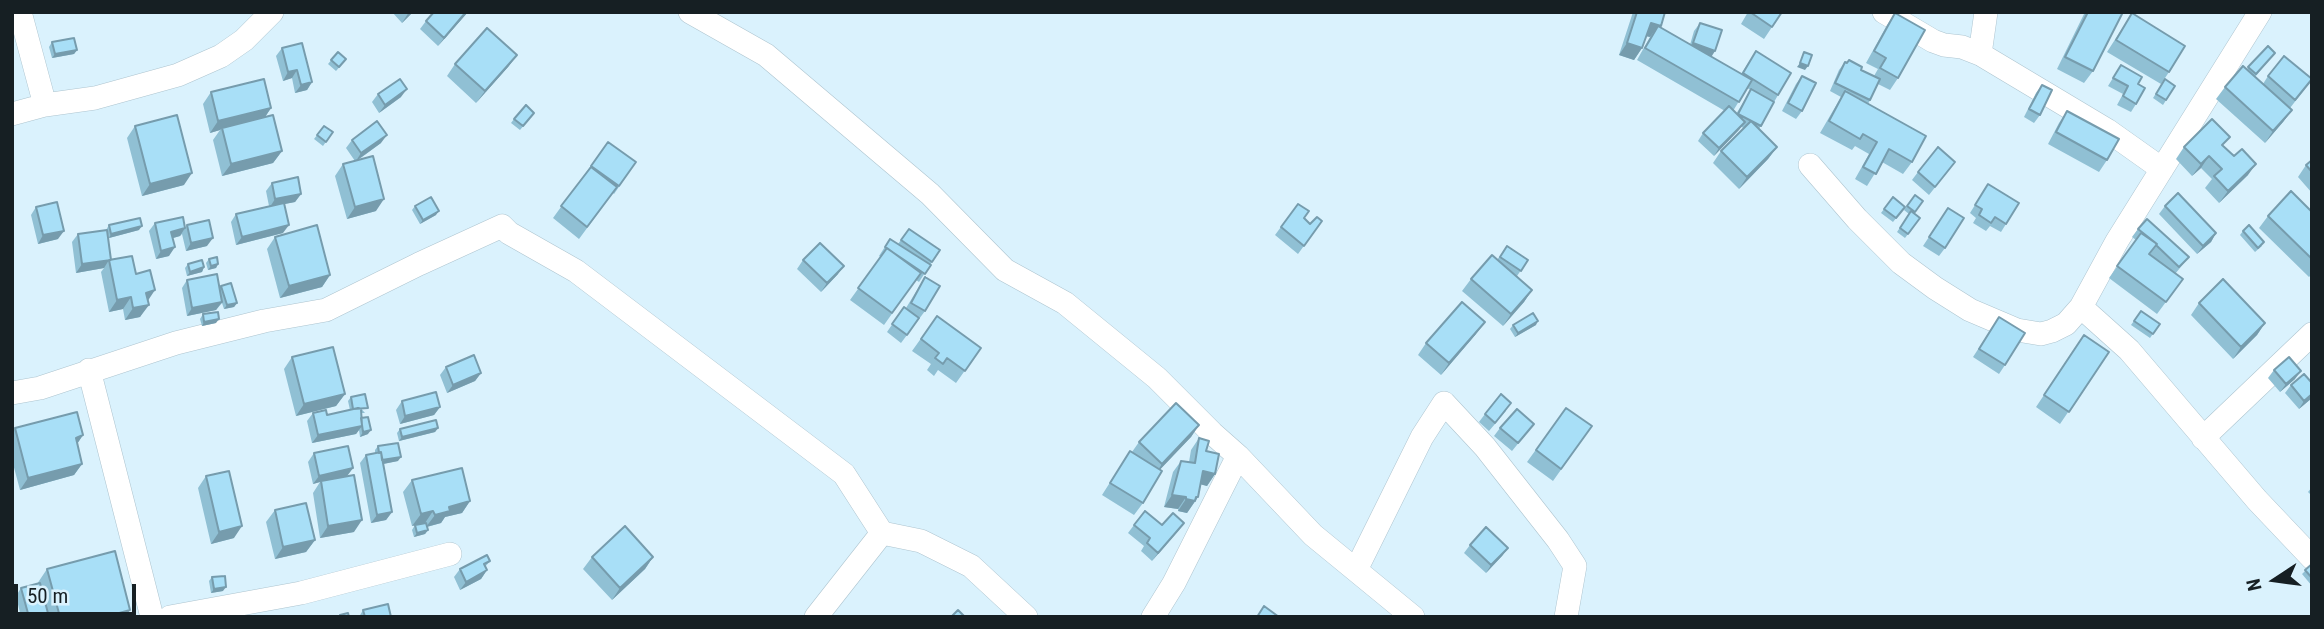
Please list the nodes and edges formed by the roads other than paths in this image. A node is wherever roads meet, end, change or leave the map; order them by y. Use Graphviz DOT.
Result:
graph roads {
  1 [pos="20,12"];
  2 [pos="272,12"];
  3 [pos="690,12"];
  4 [pos="1884,12"];
  5 [pos="1986,12"];
  6 [pos="2260,12"];
  7 [pos="1980,54"];
  8 [pos="45,105"];
  9 [pos="12,114"];
  10 [pos="1810,165"];
  11 [pos="2162,169"];
  12 [pos="2081,307"];
  13 [pos="2312,334"];
  14 [pos="89,370"];
  15 [pos="12,393"];
  16 [pos="2203,438"];
  17 [pos="1238,456"];
  18 [pos="882,533"];
  19 [pos="450,554"];
  20 [pos="2312,558"];
  21 [pos="1356,570"];
  22 [pos="152,617"];
  23 [pos="170,617"];
  24 [pos="816,617"];
  25 [pos="1026,617"];
  26 [pos="1153,617"];
  27 [pos="1413,617"];
  28 [pos="1566,617"];
  1 -- 8 [label="street"];
  2 -- 8 [label="street"];
  3 -- 17 [label="street"];
  4 -- 7 [label="street"];
  5 -- 7 [label="street"];
  6 -- 11 [label="street"];
  7 -- 11 [label="street"];
  8 -- 9 [label="street"];
  10 -- 12 [label="street"];
  11 -- 12 [label="street"];
  12 -- 16 [label="street"];
  13 -- 16 [label="street"];
  14 -- 15 [label="street"];
  14 -- 18 [label="street"];
  14 -- 22 [label="street"];
  16 -- 20 [label="street"];
  17 -- 21 [label="street"];
  17 -- 26 [label="street"];
  18 -- 24 [label="street"];
  18 -- 25 [label="street"];
  19 -- 23 [label="street"];
  21 -- 27 [label="street"];
  21 -- 28 [label="street"];
}
